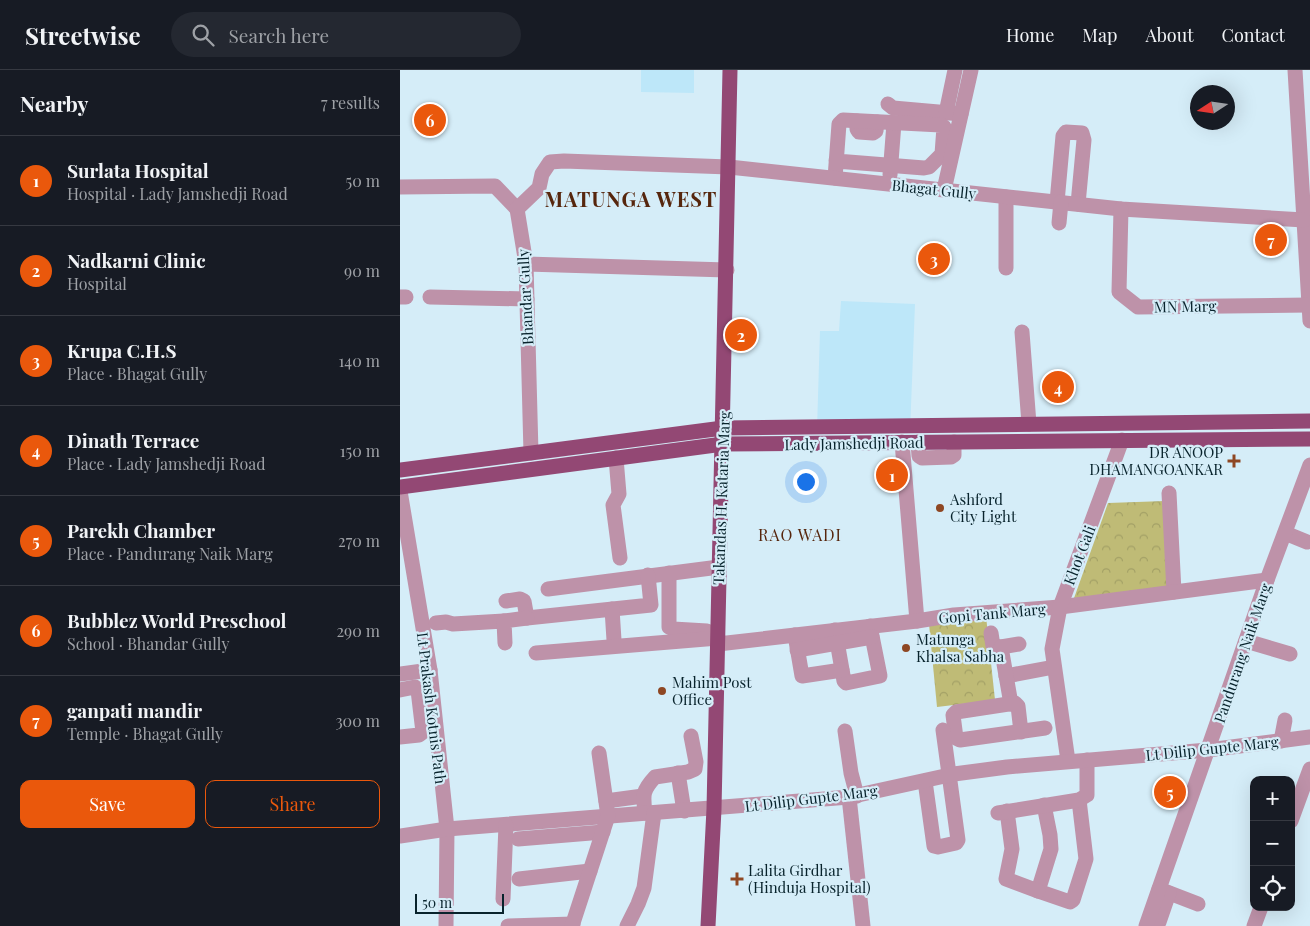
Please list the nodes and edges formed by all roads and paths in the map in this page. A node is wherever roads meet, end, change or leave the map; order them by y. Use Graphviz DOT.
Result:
graph roads {
  1 [pos="730,70"];
  2 [pos="955,70"];
  3 [pos="971,70"];
  4 [pos="1295,70"];
  5 [pos="888,104"];
  6 [pos="954,114"];
  7 [pos="894,123"];
  8 [pos="836,161"];
  9 [pos="891,165"];
  10 [pos="729,167"];
  11 [pos="835,178"];
  12 [pos="890,184"];
  13 [pos="400,187"];
  14 [pos="944,190"];
  15 [pos="1006,197"];
  16 [pos="1059,197"];
  17 [pos="1079,197"];
  18 [pos="517,209"];
  19 [pos="1121,209"];
  20 [pos="1306,213"];
  21 [pos="1059,223"];
  22 [pos="526,264"];
  23 [pos="1006,268"];
  24 [pos="726,270"];
  25 [pos="430,297"];
  26 [pos="527,299"];
  27 [pos="1309,305"];
  28 [pos="1310,321"];
  29 [pos="1022,332"];
  30 [pos="1310,421"];
  31 [pos="1029,424"];
  32 [pos="723,428"];
  33 [pos="1310,439"];
  34 [pos="1122,440"];
  35 [pos="902,442"];
  36 [pos="722,444"];
  37 [pos="531,453"];
  38 [pos="616,458"];
  39 [pos="1310,465"];
  40 [pos="400,470"];
  41 [pos="400,486"];
  42 [pos="400,491"];
  43 [pos="1169,493"];
  44 [pos="1285,532"];
  45 [pos="1307,542"];
  46 [pos="620,558"];
  47 [pos="719,568"];
  48 [pos="669,573"];
  49 [pos="648,576"];
  50 [pos="1267,580"];
  51 [pos="584,584"];
  52 [pos="548,589"];
  53 [pos="1174,592"];
  54 [pos="506,601"];
  55 [pos="669,603"];
  56 [pos="651,605"];
  57 [pos="1060,607"];
  58 [pos="612,609"];
  59 [pos="589,611"];
  60 [pos="527,618"];
  61 [pos="504,621"];
  62 [pos="917,621"];
  63 [pos="436,623"];
  64 [pos="871,632"];
  65 [pos="991,633"];
  66 [pos="836,637"];
  67 [pos="718,638"];
  68 [pos="614,640"];
  69 [pos="1246,641"];
  70 [pos="796,642"];
  71 [pos="505,643"];
  72 [pos="1019,644"];
  73 [pos="1001,647"];
  74 [pos="536,654"];
  75 [pos="1290,654"];
  76 [pos="1054,667"];
  77 [pos="430,670"];
  78 [pos="842,670"];
  79 [pos="400,674"];
  80 [pos="1006,676"];
  81 [pos="400,690"];
  82 [pos="1011,704"];
  83 [pos="1285,720"];
  84 [pos="1045,728"];
  85 [pos="943,730"];
  86 [pos="845,731"];
  87 [pos="1021,732"];
  88 [pos="691,736"];
  89 [pos="400,737"];
  90 [pos="1310,737"];
  91 [pos="1280,741"];
  92 [pos="1208,750"];
  93 [pos="599,753"];
  94 [pos="1087,760"];
  95 [pos="1068,761"];
  96 [pos="1310,769"];
  97 [pos="678,773"];
  98 [pos="949,779"];
  99 [pos="925,784"];
  100 [pos="643,796"];
  101 [pos="853,796"];
  102 [pos="606,800"];
  103 [pos="1079,800"];
  104 [pos="1044,806"];
  105 [pos="714,809"];
  106 [pos="684,811"];
  107 [pos="650,813"];
  108 [pos="608,816"];
  109 [pos="1291,821"];
  110 [pos="506,825"];
  111 [pos="447,828"];
  112 [pos="603,832"];
  113 [pos="400,836"];
  114 [pos="518,839"];
  115 [pos="590,871"];
  116 [pos="519,879"];
  117 [pos="1038,891"];
  118 [pos="1164,891"];
  119 [pos="503,898"];
  120 [pos="1198,904"];
  121 [pos="1259,911"];
  122 [pos="1156,923"];
  123 [pos="572,925"];
  124 [pos="446,926"];
  125 [pos="508,926"];
  126 [pos="627,926"];
  127 [pos="708,926"];
  128 [pos="863,926"];
  129 [pos="1254,926"];
  1 -- 10 [label="main road, Takandas H. Kataria Marg"];
  2 -- 6 [label="street"];
  3 -- 6 [label="street"];
  4 -- 20 [label="street"];
  5 -- 6 [label="street"];
  6 -- 14 [label="street"];
  7 -- 8 [label="street"];
  7 -- 9 [label="street"];
  7 -- 9 [label="street"];
  8 -- 9 [label="street"];
  8 -- 11 [label="street"];
  9 -- 12 [label="street"];
  10 -- 11 [label="street, Bhagat Gully"];
  10 -- 18 [label="street, Bhagat Gully"];
  10 -- 24 [label="main road, Takandas H. Kataria Marg"];
  11 -- 12 [label="street, Bhagat Gully"];
  12 -- 14 [label="street, Bhagat Gully"];
  13 -- 18 [label="street"];
  14 -- 15 [label="street, Bhagat Gully"];
  15 -- 16 [label="street, Bhagat Gully"];
  15 -- 23 [label="street"];
  16 -- 17 [label="street, Bhagat Gully"];
  16 -- 17 [label="street"];
  16 -- 21 [label="street"];
  17 -- 19 [label="street, Bhagat Gully"];
  18 -- 22 [label="street, Bhandar Gully"];
  19 -- 20 [label="street, Bhagat Gully"];
  19 -- 27 [label="street, MN Marg"];
  20 -- 27 [label="street"];
  22 -- 24 [label="street"];
  22 -- 26 [label="street, Bhandar Gully"];
  24 -- 32 [label="main road, Takandas H. Kataria Marg"];
  25 -- 26 [label="street"];
  26 -- 37 [label="street, Bhandar Gully"];
  27 -- 28 [label="street"];
  29 -- 31 [label="street"];
  30 -- 31 [label="main road, Lady Jamshedji Road"];
  31 -- 32 [label="main road, Lady Jamshedji Road"];
  32 -- 36 [label="main road, Takandas H. Kataria Marg"];
  32 -- 37 [label="main road, Lady Jamshedji Road"];
  33 -- 34 [label="main road, Lady Jamshedji Road"];
  34 -- 35 [label="main road, Lady Jamshedji Road"];
  34 -- 57 [label="street, Khot Gali"];
  35 -- 36 [label="main road, Lady Jamshedji Road"];
  35 -- 62 [label="street"];
  36 -- 38 [label="main road, Lady Jamshedji Road"];
  36 -- 47 [label="main road, Takandas H. Kataria Marg"];
  37 -- 40 [label="main road, Lady Jamshedji Road"];
  38 -- 41 [label="main road, Lady Jamshedji Road"];
  38 -- 46 [label="street"];
  39 -- 44 [label="street, Pandurang Naik Marg"];
  42 -- 77 [label="street, Lt Prakash Kotnis Path"];
  43 -- 53 [label="street"];
  44 -- 45 [label="street"];
  44 -- 50 [label="street, Pandurang Naik Marg"];
  47 -- 48 [label="street"];
  47 -- 67 [label="main road, Takandas H. Kataria Marg"];
  48 -- 49 [label="street"];
  48 -- 55 [label="street"];
  49 -- 51 [label="street"];
  49 -- 56 [label="street"];
  50 -- 53 [label="street, Gopi Tank Marg"];
  50 -- 69 [label="street, Pandurang Naik Marg"];
  51 -- 52 [label="street"];
  51 -- 59 [label="street"];
  53 -- 57 [label="street, Gopi Tank Marg"];
  54 -- 60 [label="street"];
  55 -- 56 [label="street"];
  55 -- 67 [label="street"];
  56 -- 58 [label="street"];
  57 -- 62 [label="street, Gopi Tank Marg"];
  57 -- 76 [label="street, Khot Gali"];
  58 -- 59 [label="street"];
  58 -- 68 [label="street"];
  59 -- 60 [label="street"];
  60 -- 61 [label="street"];
  61 -- 63 [label="street"];
  61 -- 71 [label="street"];
  62 -- 64 [label="street, Gopi Tank Marg"];
  64 -- 66 [label="street, Gopi Tank Marg"];
  64 -- 78 [label="street"];
  65 -- 73 [label="street"];
  66 -- 70 [label="street, Gopi Tank Marg"];
  66 -- 78 [label="street"];
  67 -- 70 [label="street, Gopi Tank Marg"];
  67 -- 74 [label="street"];
  67 -- 105 [label="main road, Takandas H. Kataria Marg"];
  69 -- 75 [label="street"];
  69 -- 92 [label="street, Pandurang Naik Marg"];
  70 -- 78 [label="street"];
  72 -- 73 [label="street"];
  73 -- 80 [label="street"];
  76 -- 80 [label="street"];
  76 -- 95 [label="street, Khot Gali"];
  77 -- 79 [label="street"];
  77 -- 111 [label="street, Lt Prakash Kotnis Path"];
  80 -- 82 [label="street"];
  81 -- 89 [label="street"];
  82 -- 87 [label="street"];
  82 -- 87 [label="street"];
  83 -- 91 [label="street"];
  84 -- 87 [label="street"];
  85 -- 98 [label="street"];
  86 -- 101 [label="street"];
  88 -- 97 [label="street"];
  90 -- 91 [label="street, Lt Dilip Gupte Marg"];
  91 -- 92 [label="street, Lt Dilip Gupte Marg"];
  92 -- 94 [label="street, Lt Dilip Gupte Marg"];
  92 -- 118 [label="street, Pandurang Naik Marg"];
  93 -- 102 [label="street"];
  94 -- 95 [label="street, Lt Dilip Gupte Marg"];
  94 -- 103 [label="street"];
  95 -- 98 [label="street, Lt Dilip Gupte Marg"];
  96 -- 109 [label="street"];
  97 -- 100 [label="street"];
  97 -- 106 [label="street"];
  98 -- 99 [label="street, Lt Dilip Gupte Marg"];
  98 -- 99 [label="street"];
  99 -- 101 [label="street, Lt Dilip Gupte Marg"];
  100 -- 102 [label="street"];
  100 -- 107 [label="street"];
  101 -- 105 [label="street, Lt Dilip Gupte Marg"];
  101 -- 128 [label="street"];
  102 -- 108 [label="street"];
  103 -- 104 [label="street"];
  103 -- 117 [label="street"];
  104 -- 117 [label="street"];
  104 -- 117 [label="street"];
  105 -- 106 [label="street, Lt Dilip Gupte Marg"];
  105 -- 127 [label="main road, Takandas H. Kataria Marg"];
  106 -- 107 [label="street, Lt Dilip Gupte Marg"];
  107 -- 108 [label="street, Lt Dilip Gupte Marg"];
  107 -- 126 [label="street"];
  108 -- 110 [label="street, Lt Dilip Gupte Marg"];
  108 -- 112 [label="street"];
  110 -- 111 [label="street, Lt Dilip Gupte Marg"];
  110 -- 119 [label="street"];
  111 -- 113 [label="street, Lt Dilip Gupte Marg"];
  111 -- 124 [label="street, Lt Prakash Kotnis Path"];
  112 -- 114 [label="street"];
  112 -- 115 [label="street"];
  115 -- 116 [label="street"];
  115 -- 123 [label="street"];
  118 -- 120 [label="street"];
  118 -- 122 [label="street, Pandurang Naik Marg"];
  121 -- 129 [label="street"];
  123 -- 125 [label="street"];
}
